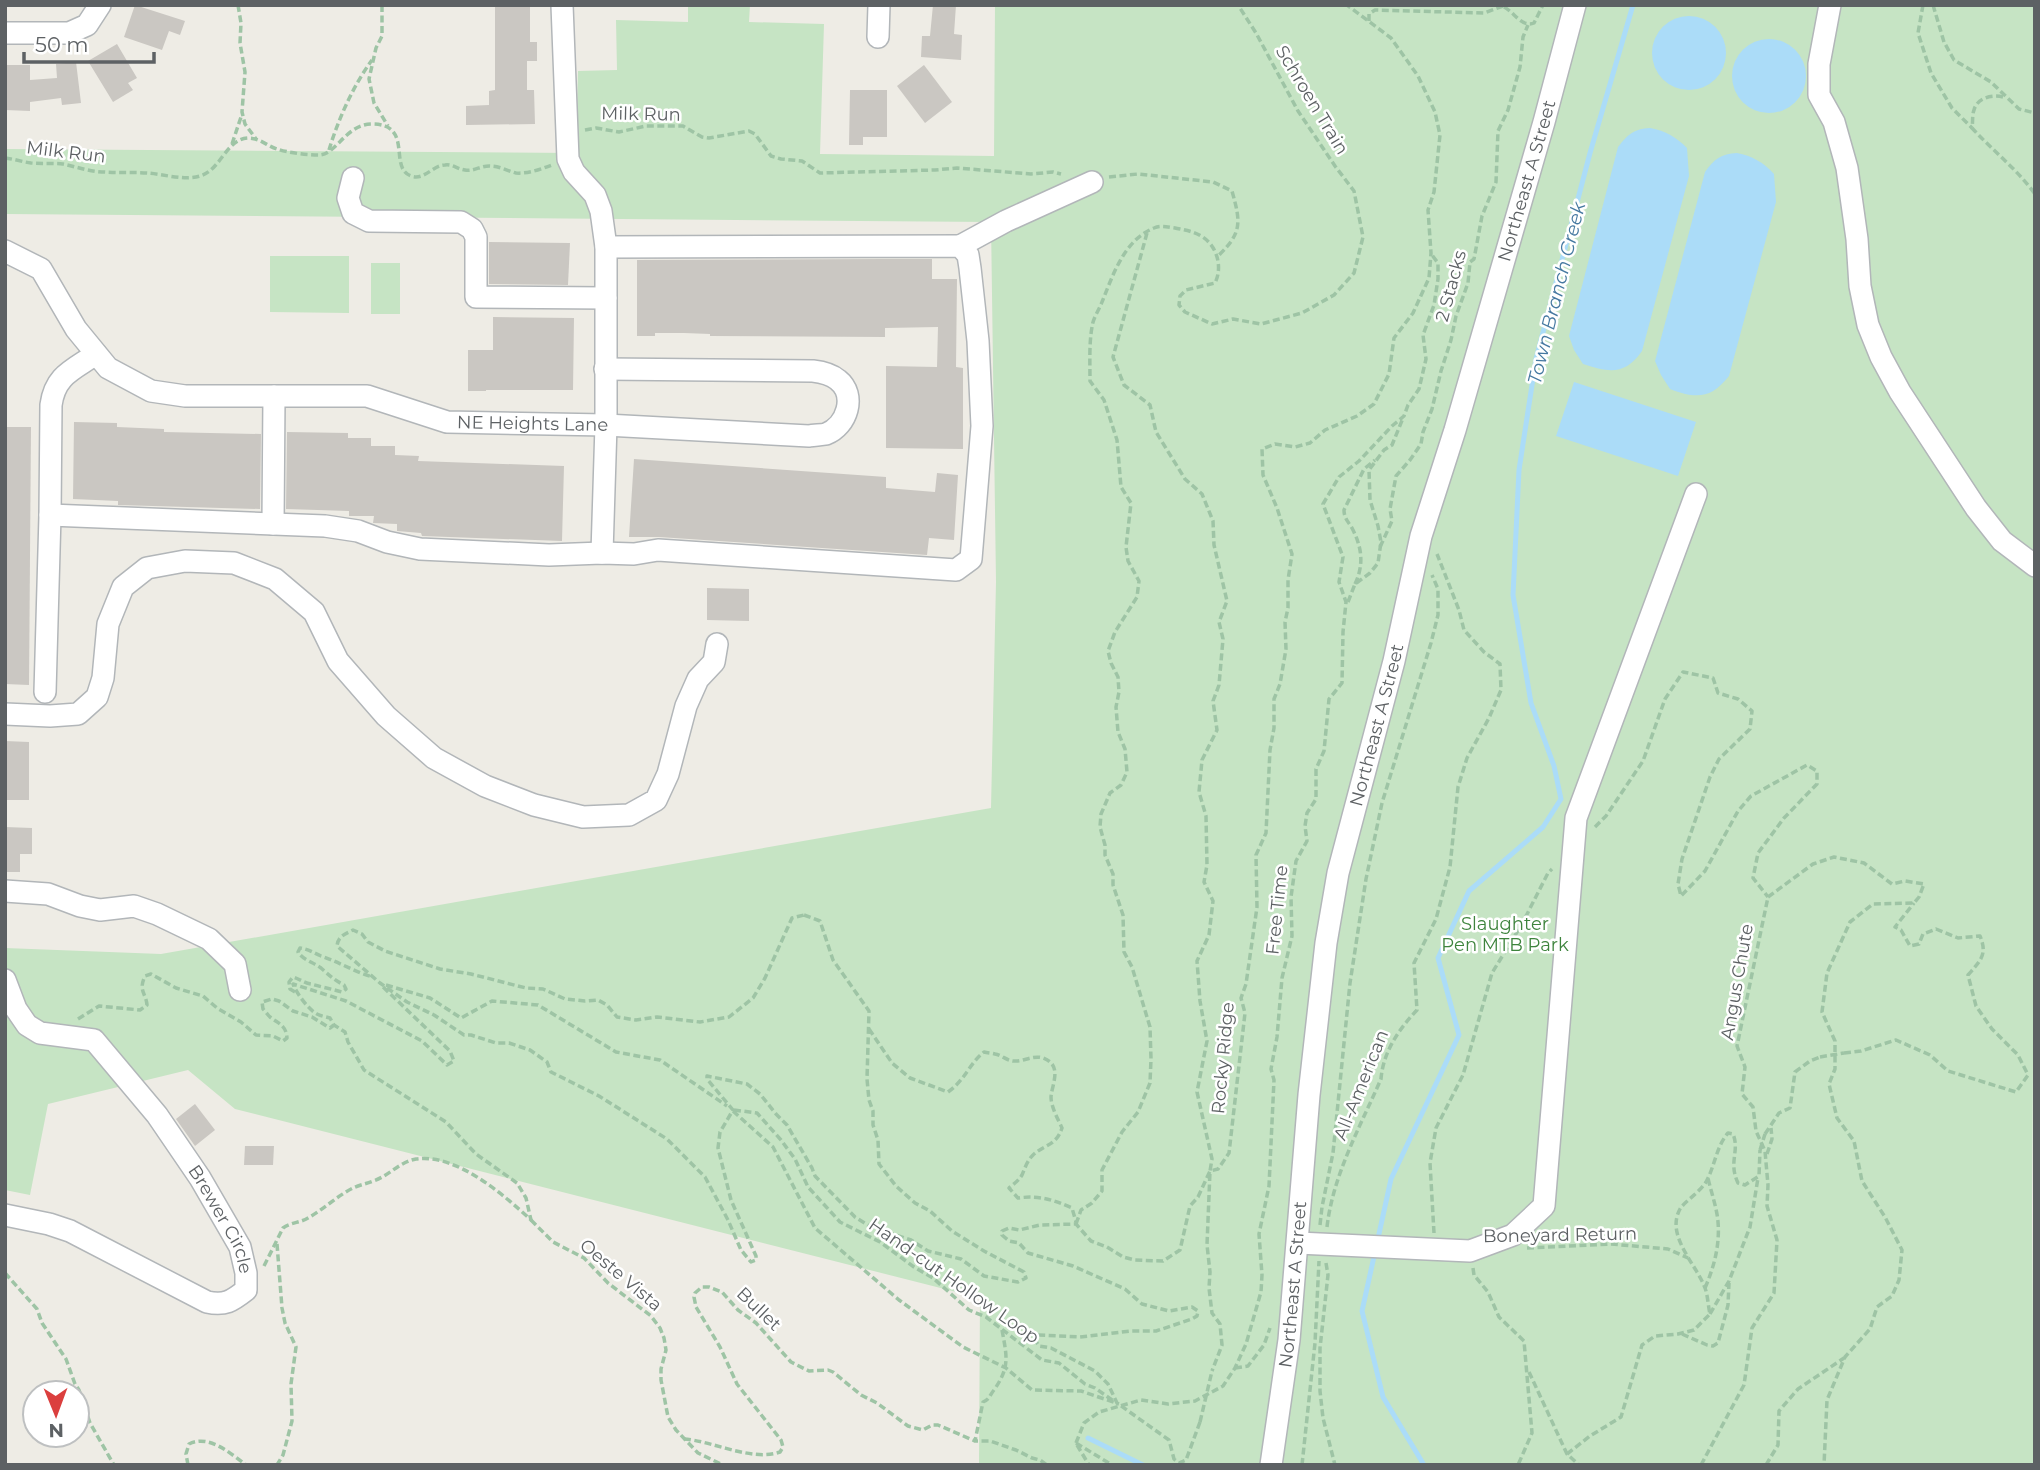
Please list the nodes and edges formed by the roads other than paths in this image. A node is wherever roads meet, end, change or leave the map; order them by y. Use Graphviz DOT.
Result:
graph roads {
  1 [pos="100,5"];
  2 [pos="562,5"];
  3 [pos="879,5"];
  4 [pos="1576,5"];
  5 [pos="1830,5"];
  6 [pos="5,33"];
  7 [pos="878,37"];
  8 [pos="353,178"];
  9 [pos="1092,182"];
  10 [pos="960,246"];
  11 [pos="606,247"];
  12 [pos="5,251"];
  13 [pos="606,298"];
  14 [pos="96,354"];
  15 [pos="605,369"];
  16 [pos="274,396"];
  17 [pos="606,425"];
  18 [pos="1696,494"];
  19 [pos="50,515"];
  20 [pos="273,524"];
  21 [pos="602,553"];
  22 [pos="2035,566"];
  23 [pos="717,644"];
  24 [pos="45,692"];
  25 [pos="5,714"];
  26 [pos="5,891"];
  27 [pos="5,980"];
  28 [pos="240,990"];
  29 [pos="5,1215"];
  30 [pos="1298,1243"];
  31 [pos="1271,1465"];
  1 -- 6 [label="street"];
  2 -- 11 [label="street"];
  3 -- 7 [label="street"];
  4 -- 30 [label="street, Northeast A Street"];
  5 -- 22 [label="street"];
  8 -- 13 [label="street"];
  9 -- 10 [label="street"];
  10 -- 11 [label="street"];
  10 -- 21 [label="street"];
  11 -- 13 [label="street"];
  12 -- 14 [label="street, NE Heights Lane"];
  13 -- 15 [label="street"];
  14 -- 16 [label="street, NE Heights Lane"];
  14 -- 19 [label="street"];
  15 -- 17 [label="street"];
  15 -- 17 [label="street, NE Heights Lane"];
  16 -- 17 [label="street, NE Heights Lane"];
  16 -- 20 [label="street"];
  17 -- 21 [label="street"];
  18 -- 30 [label="street"];
  19 -- 20 [label="street"];
  19 -- 24 [label="street"];
  20 -- 21 [label="street"];
  23 -- 25 [label="street"];
  26 -- 28 [label="street"];
  27 -- 29 [label="street, Brewer Circle"];
  30 -- 31 [label="street, Northeast A Street"];
}
